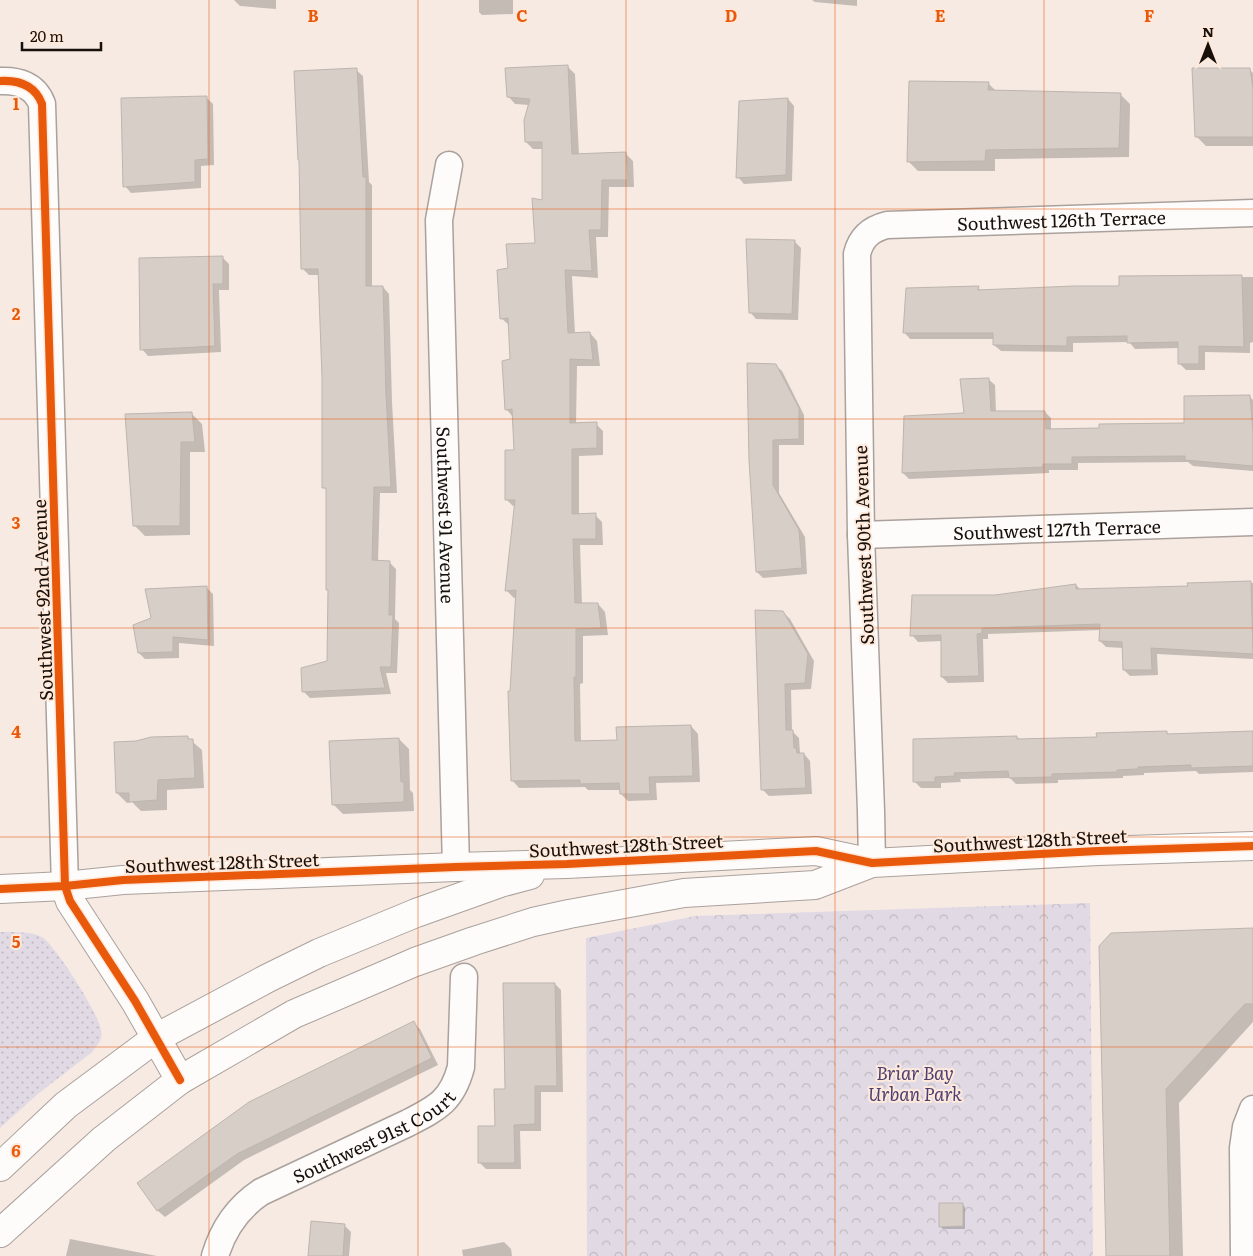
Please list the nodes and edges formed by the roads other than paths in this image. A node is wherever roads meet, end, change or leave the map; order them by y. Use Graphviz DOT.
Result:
graph roads {
  1 [pos="0,81"];
  2 [pos="449,165"];
  3 [pos="1253,213"];
  4 [pos="871,232"];
  5 [pos="1253,522"];
  6 [pos="861,535"];
  7 [pos="1253,846"];
  8 [pos="872,863"];
  9 [pos="567,864"];
  10 [pos="456,867"];
  11 [pos="65,886"];
  12 [pos="0,889"];
  13 [pos="464,977"];
  14 [pos="156,1038"];
  15 [pos="180,1080"];
  16 [pos="1253,1109"];
  17 [pos="0,1166"];
  18 [pos="0,1233"];
  19 [pos="215,1256"];
  20 [pos="1244,1256"];
  1 -- 11 [label="street, Southwest 92nd Avenue"];
  2 -- 10 [label="street, Southwest 91 Avenue"];
  3 -- 4 [label="street, Southwest 126th Terrace"];
  4 -- 6 [label="street, Southwest 90th Avenue"];
  5 -- 6 [label="street, Southwest 127th Terrace"];
  6 -- 8 [label="street, Southwest 90th Avenue"];
  7 -- 8 [label="street, Southwest 128th Street"];
  8 -- 9 [label="street, Southwest 128th Street"];
  8 -- 15 [label="street, Southwest 128th Street"];
  9 -- 10 [label="street, Southwest 128th Street"];
  9 -- 14 [label="street, Southwest 128th Street"];
  10 -- 11 [label="street, Southwest 128th Street"];
  11 -- 12 [label="street, Southwest 128th Street"];
  11 -- 14 [label="street, Southwest 92nd Avenue"];
  13 -- 19 [label="street, Southwest 91st Court"];
  14 -- 15 [label="street, Southwest 92nd Avenue"];
  14 -- 17 [label="street"];
  15 -- 18 [label="street"];
  16 -- 20 [label="street"];
}
